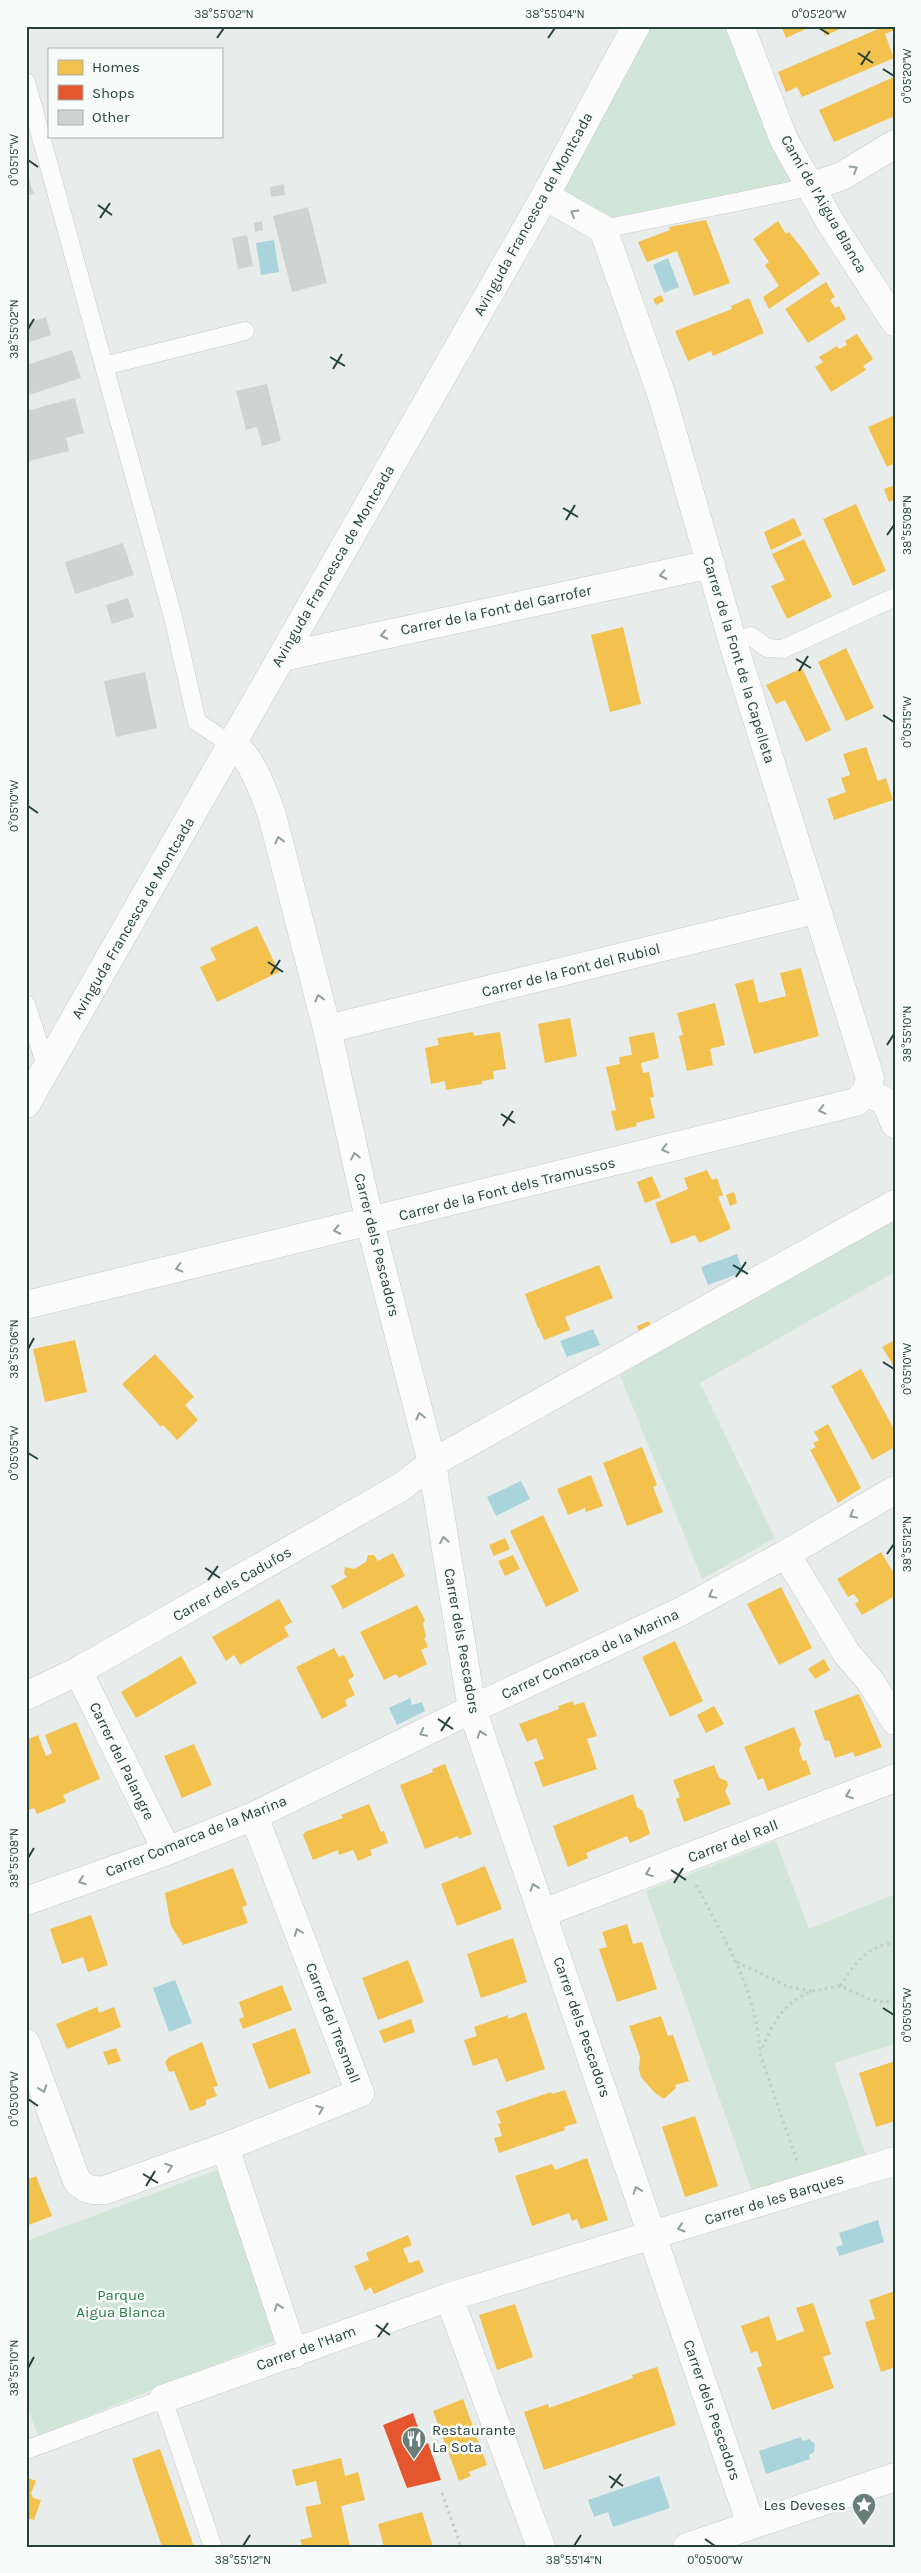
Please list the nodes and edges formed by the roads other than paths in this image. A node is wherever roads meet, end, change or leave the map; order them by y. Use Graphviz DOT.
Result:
graph roads {
  1 [pos="636,26"];
  2 [pos="740,26"];
  3 [pos="26,82"];
  4 [pos="895,144"];
  5 [pos="810,187"];
  6 [pos="545,196"];
  7 [pos="602,229"];
  8 [pos="895,322"];
  9 [pos="245,331"];
  10 [pos="104,366"];
  11 [pos="711,564"];
  12 [pos="895,597"];
  13 [pos="732,643"];
  14 [pos="282,656"];
  15 [pos="232,745"];
  16 [pos="815,910"];
  17 [pos="26,1004"];
  18 [pos="327,1029"];
  19 [pos="47,1069"];
  20 [pos="866,1092"];
  21 [pos="26,1104"];
  22 [pos="895,1124"];
  23 [pos="895,1204"];
  24 [pos="370,1223"];
  25 [pos="26,1305"];
  26 [pos="432,1463"];
  27 [pos="895,1490"];
  28 [pos="786,1554"];
  29 [pos="78,1671"];
  30 [pos="26,1696"];
  31 [pos="472,1709"];
  32 [pos="895,1721"];
  33 [pos="895,1778"];
  34 [pos="254,1816"];
  35 [pos="167,1851"];
  36 [pos="26,1901"];
  37 [pos="543,1913"];
  38 [pos="26,2043"];
  39 [pos="225,2146"];
  40 [pos="895,2161"];
  41 [pos="653,2236"];
  42 [pos="449,2297"];
  43 [pos="294,2354"];
  44 [pos="163,2399"];
  45 [pos="26,2450"];
  46 [pos="895,2477"];
  47 [pos="751,2525"];
  48 [pos="213,2547"];
  49 [pos="541,2547"];
  50 [pos="687,2547"];
  1 -- 6 [label="street, Avinguda Francesca de Montcada"];
  2 -- 5 [label="street, Camí de l’Aigua Blanca"];
  3 -- 10 [label="lane"];
  5 -- 4 [label="street, one-way"];
  5 -- 7 [label="lane"];
  5 -- 8 [label="street, Camí de l’Aigua Blanca"];
  7 -- 6 [label="street, one-way"];
  6 -- 14 [label="street, Avinguda Francesca de Montcada"];
  7 -- 11 [label="street, Carrer de la Font de la Capelleta"];
  9 -- 10 [label="lane"];
  10 -- 15 [label="lane"];
  11 -- 13 [label="street, Carrer de la Font de la Capelleta"];
  11 -- 14 [label="street, Carrer de la Font del Garrofer, one-way"];
  12 -- 13 [label="lane"];
  13 -- 16 [label="street, Carrer de la Font de la Capelleta"];
  14 -- 15 [label="street, Avinguda Francesca de Montcada"];
  18 -- 15 [label="street, Carrer dels Pescadors, one-way"];
  15 -- 19 [label="street, Avinguda Francesca de Montcada"];
  16 -- 18 [label="street, Carrer de la Font del Rubiol"];
  16 -- 20 [label="street, Carrer de la Font de la Capelleta"];
  17 -- 19 [label="lane"];
  24 -- 18 [label="street, Carrer dels Pescadors, one-way"];
  19 -- 21 [label="street, Avinguda Francesca de Montcada"];
  20 -- 22 [label="street"];
  20 -- 24 [label="street, Carrer de la Font dels Tramussos, one-way"];
  23 -- 26 [label="street, Carrer dels Cadufos"];
  24 -- 25 [label="street, Carrer de la Font dels Tramussos, one-way"];
  26 -- 24 [label="street, Carrer dels Pescadors, one-way"];
  26 -- 29 [label="street, Carrer dels Cadufos"];
  31 -- 26 [label="street, Carrer dels Pescadors, one-way"];
  27 -- 28 [label="street, Carrer Comarca de la Marina, one-way"];
  28 -- 31 [label="street, Carrer Comarca de la Marina, one-way"];
  28 -- 32 [label="street"];
  29 -- 30 [label="street, Carrer dels Cadufos"];
  29 -- 35 [label="street, Carrer del Palangre"];
  31 -- 34 [label="street, Carrer Comarca de la Marina, one-way"];
  37 -- 31 [label="street, Carrer dels Pescadors, one-way"];
  33 -- 37 [label="street, Carrer del Rall, one-way"];
  34 -- 35 [label="street, Carrer Comarca de la Marina"];
  39 -- 34 [label="street, Carrer del Tresmall, one-way"];
  35 -- 36 [label="street, Carrer Comarca de la Marina, one-way"];
  41 -- 37 [label="street, Carrer dels Pescadors, one-way"];
  38 -- 39 [label="street, Carrer del Tresmall, one-way"];
  43 -- 39 [label="street, one-way"];
  40 -- 41 [label="street, Carrer de les Barques, one-way"];
  41 -- 42 [label="street, Carrer de l’Ham"];
  41 -- 47 [label="street, Carrer dels Pescadors"];
  42 -- 43 [label="street, Carrer de l’Ham"];
  42 -- 49 [label="street"];
  43 -- 44 [label="street, Carrer de l’Ham"];
  44 -- 45 [label="lane"];
  44 -- 48 [label="lane"];
  46 -- 47 [label="street"];
  47 -- 50 [label="street"];
}
